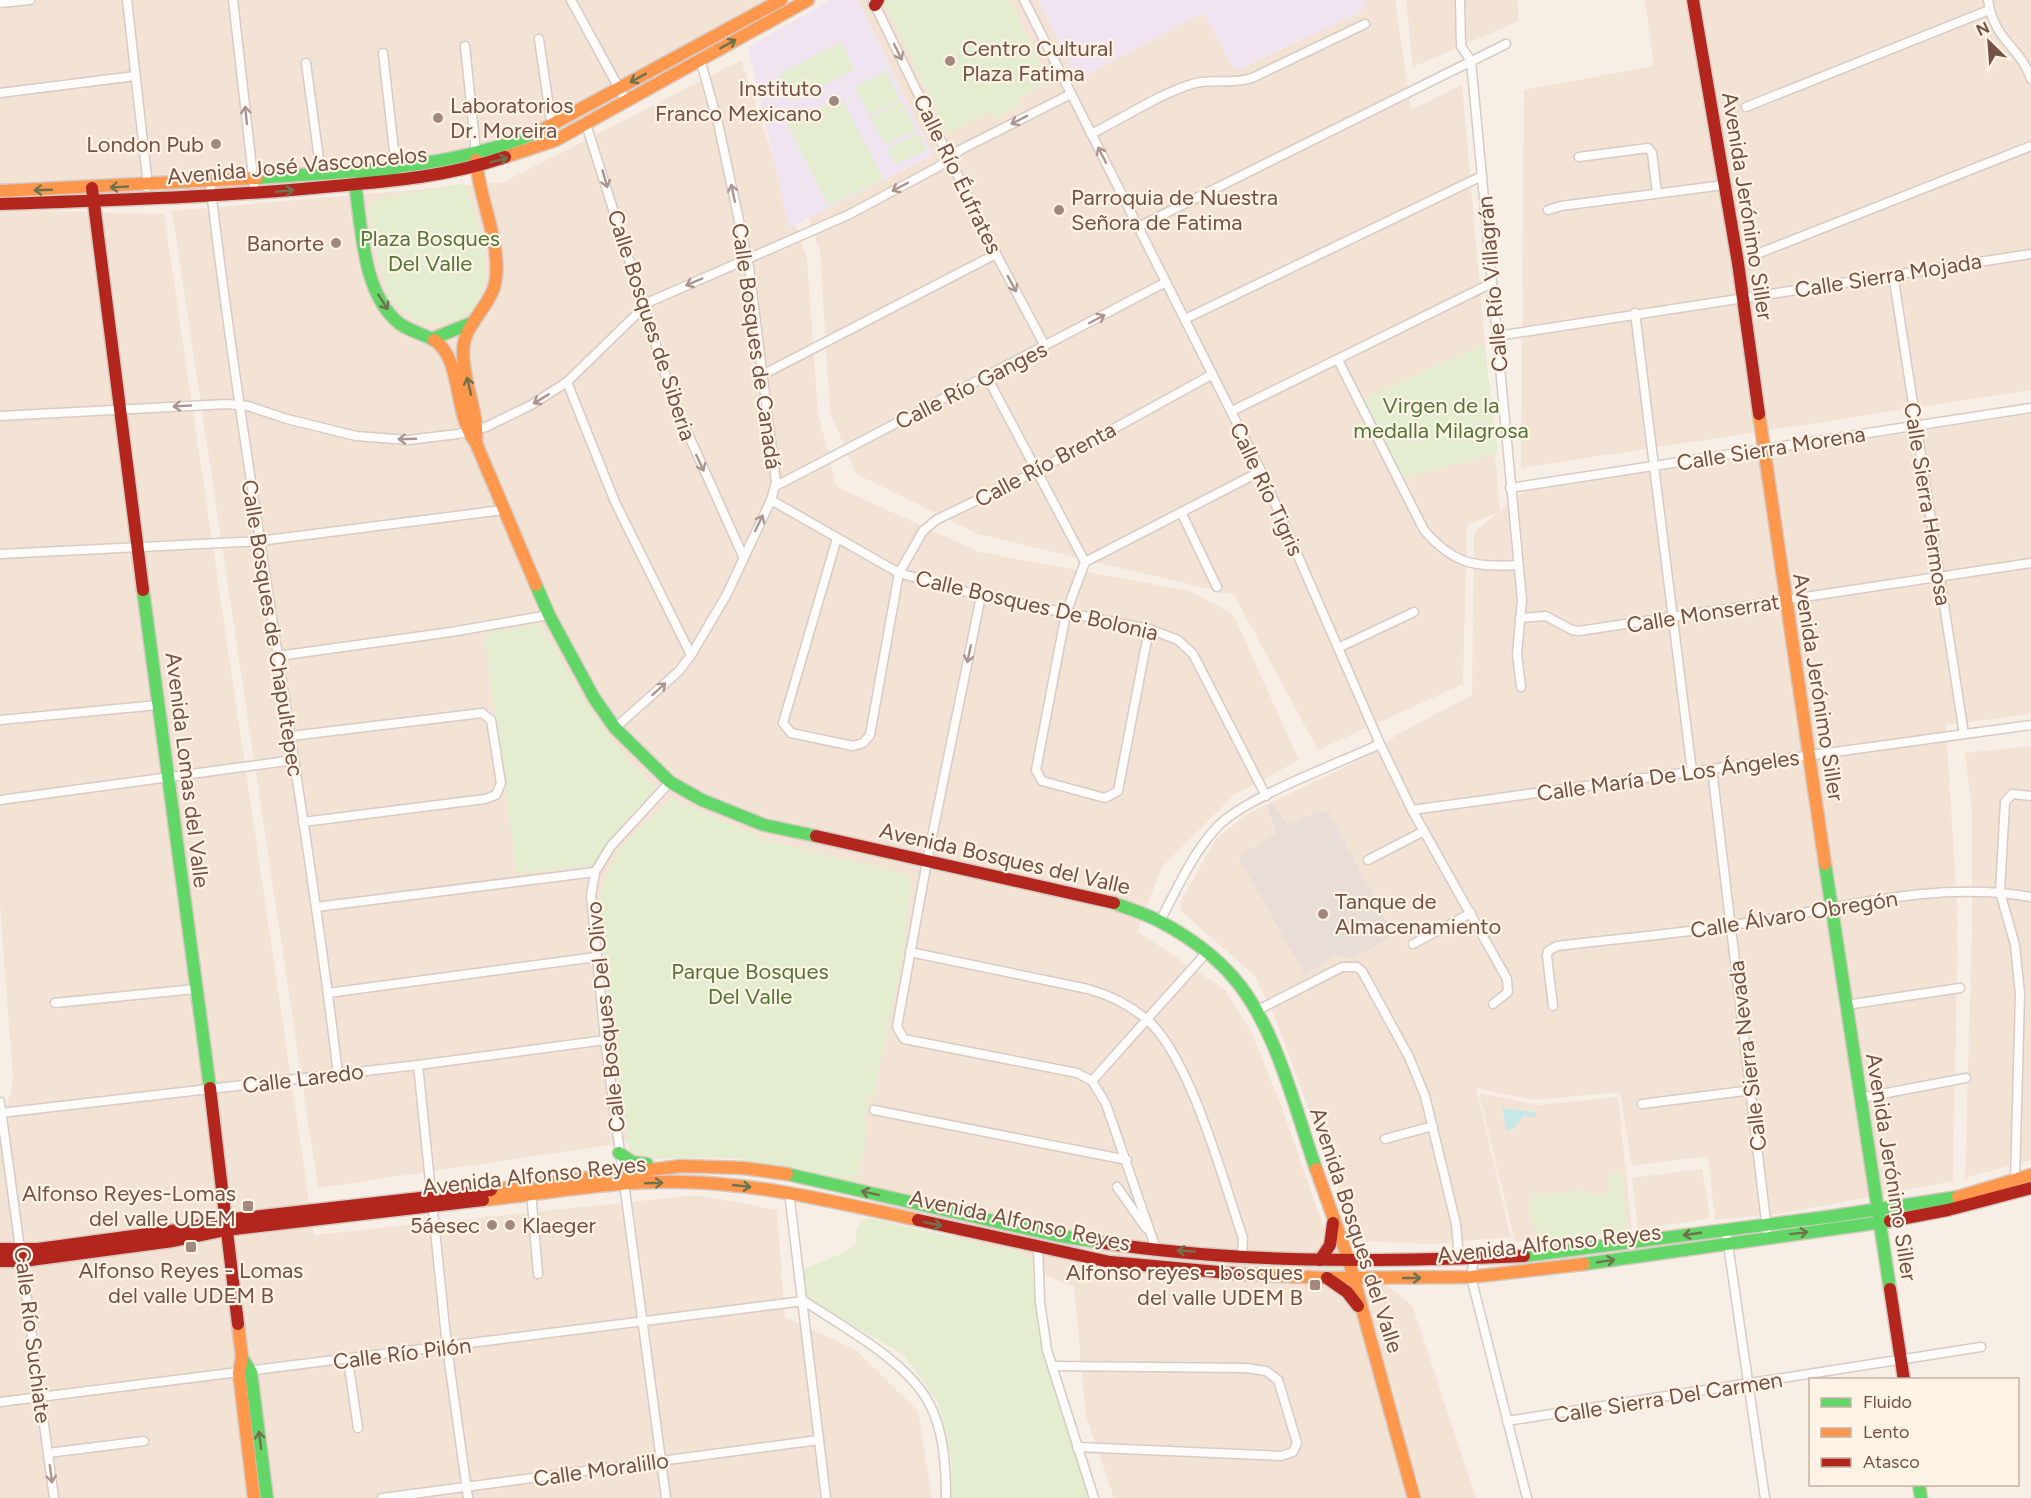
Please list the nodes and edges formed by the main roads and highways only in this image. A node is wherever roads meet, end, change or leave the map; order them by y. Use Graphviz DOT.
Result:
graph roads {
  1 [pos="781,0"];
  2 [pos="808,0"];
  3 [pos="1693,0"];
  4 [pos="476,152"];
  5 [pos="476,167"];
  6 [pos="396,168"];
  7 [pos="355,184"];
  8 [pos="0,191"];
  9 [pos="92,194"];
  10 [pos="0,204"];
  11 [pos="474,322"];
  12 [pos="434,338"];
  13 [pos="476,443"];
  14 [pos="619,1153"];
  15 [pos="681,1166"];
  16 [pos="2031,1175"];
  17 [pos="623,1178"];
  18 [pos="2031,1188"];
  19 [pos="1333,1213"];
  20 [pos="1879,1217"];
  21 [pos="226,1225"];
  22 [pos="1727,1235"];
  23 [pos="0,1249"];
  24 [pos="23,1255"];
  25 [pos="1320,1260"];
  26 [pos="0,1261"];
  27 [pos="1349,1261"];
  28 [pos="1326,1278"];
  29 [pos="1353,1278"];
  30 [pos="1362,1311"];
  31 [pos="245,1373"];
  32 [pos="1904,1378"];
  33 [pos="254,1498"];
  34 [pos="267,1498"];
  35 [pos="1414,1498"];
  1 -- 4 [label="main road, Avenida José Vasconcelos, one-way"];
  5 -- 2 [label="main road, Avenida José Vasconcelos, one-way"];
  3 -- 20 [label="main road, Avenida Jerónimo Siller"];
  4 -- 5 [label="main road"];
  4 -- 6 [label="main road, Avenida José Vasconcelos"];
  5 -- 7 [label="main road, Avenida José Vasconcelos"];
  5 -- 11 [label="main road"];
  6 -- 7 [label="main road"];
  6 -- 9 [label="main road, Avenida José Vasconcelos, one-way"];
  9 -- 7 [label="main road, Avenida José Vasconcelos, one-way"];
  7 -- 12 [label="main road, one-way"];
  9 -- 8 [label="main road, Avenida José Vasconcelos, one-way"];
  9 -- 10 [label="main road, Avenida José Vasconcelos"];
  9 -- 21 [label="main road, Avenida Lomas del Valle"];
  11 -- 12 [label="main road"];
  13 -- 11 [label="main road, one-way"];
  12 -- 13 [label="main road, Avenida Bosques del Valle"];
  13 -- 19 [label="main road, Avenida Bosques del Valle"];
  14 -- 15 [label="main road"];
  15 -- 17 [label="main road, Avenida Alfonso Reyes"];
  25 -- 15 [label="main road, Avenida Alfonso Reyes, one-way"];
  16 -- 20 [label="main road, Avenida Alfonso Reyes"];
  17 -- 21 [label="main road, Avenida Alfonso Reyes"];
  17 -- 28 [label="main road, Avenida Alfonso Reyes, one-way"];
  18 -- 20 [label="main road, Avenida Alfonso Reyes"];
  19 -- 25 [label="main road"];
  19 -- 27 [label="main road, Avenida Bosques del Valle"];
  20 -- 22 [label="main road, Avenida Alfonso Reyes"];
  20 -- 32 [label="main road, Avenida Jerónimo Siller"];
  21 -- 24 [label="main road, Avenida Alfonso Reyes"];
  21 -- 31 [label="main road, Avenida Lomas del Valle"];
  22 -- 27 [label="main road, Avenida Alfonso Reyes, one-way"];
  29 -- 22 [label="main road, Avenida Alfonso Reyes, one-way"];
  23 -- 24 [label="main road, Avenida Alfonso Reyes"];
  24 -- 26 [label="main road, Avenida Alfonso Reyes"];
  25 -- 27 [label="main road, Avenida Alfonso Reyes"];
  27 -- 29 [label="main road, Avenida Bosques del Valle"];
  28 -- 29 [label="main road, Avenida Alfonso Reyes"];
  28 -- 30 [label="main road"];
  29 -- 30 [label="main road, Avenida Bosques del Valle"];
  30 -- 35 [label="main road, Avenida Bosques del Valle"];
  31 -- 33 [label="main road, Avenida Lomas del Valle"];
  34 -- 31 [label="main road, Avenida Lomas del Valle, one-way"];
}
